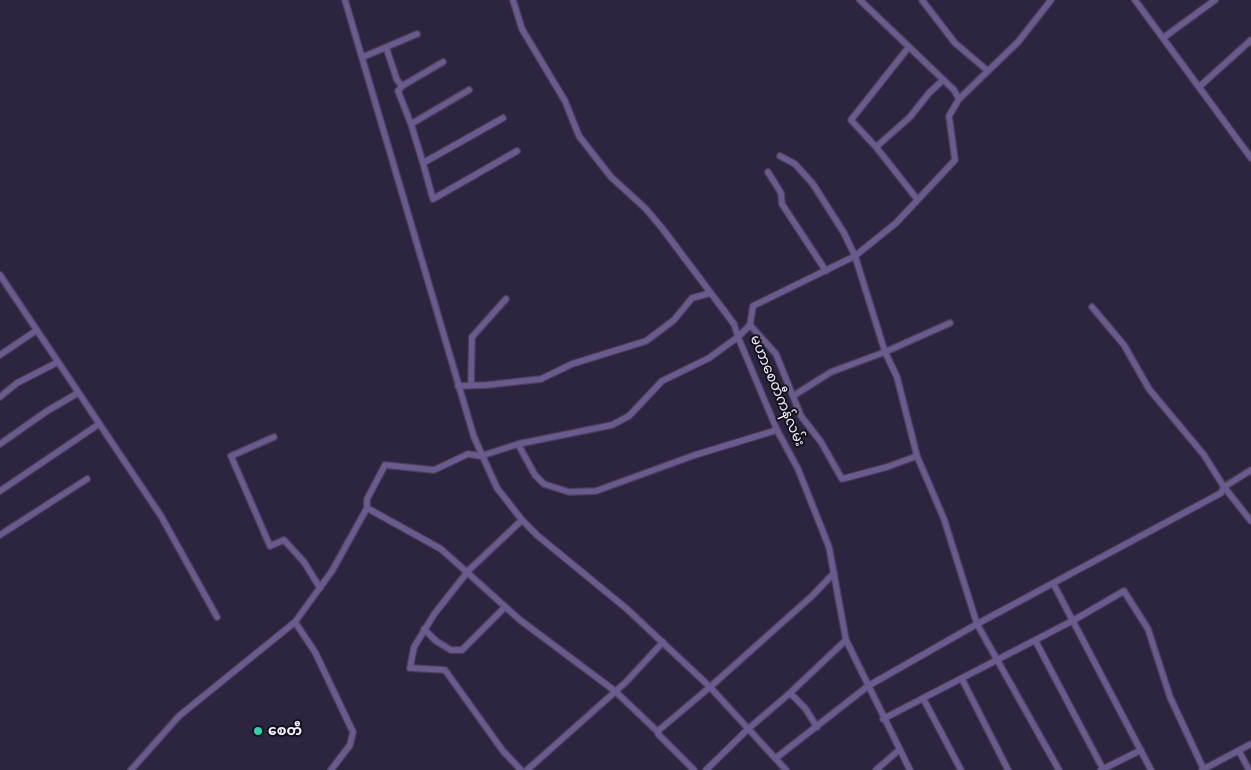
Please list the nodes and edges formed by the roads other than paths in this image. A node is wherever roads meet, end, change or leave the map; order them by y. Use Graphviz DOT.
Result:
graph roads {
  1 [pos="345,0"];
  2 [pos="513,0"];
  3 [pos="860,0"];
  4 [pos="922,0"];
  5 [pos="1051,0"];
  6 [pos="1136,0"];
  7 [pos="1215,0"];
  8 [pos="417,34"];
  9 [pos="1163,38"];
  10 [pos="1251,40"];
  11 [pos="386,47"];
  12 [pos="908,48"];
  13 [pos="363,57"];
  14 [pos="443,62"];
  15 [pos="988,71"];
  16 [pos="943,80"];
  17 [pos="402,86"];
  18 [pos="1199,87"];
  19 [pos="469,90"];
  20 [pos="959,99"];
  21 [pos="503,118"];
  22 [pos="411,124"];
  23 [pos="876,147"];
  24 [pos="517,151"];
  25 [pos="780,156"];
  26 [pos="1251,158"];
  27 [pos="423,163"];
  28 [pos="768,172"];
  29 [pos="917,198"];
  30 [pos="855,256"];
  31 [pos="826,270"];
  32 [pos="0,275"];
  33 [pos="711,293"];
  34 [pos="506,299"];
  35 [pos="1092,307"];
  36 [pos="950,323"];
  37 [pos="750,325"];
  38 [pos="37,330"];
  39 [pos="738,337"];
  40 [pos="884,352"];
  41 [pos="0,355"];
  42 [pos="58,362"];
  43 [pos="471,385"];
  44 [pos="458,386"];
  45 [pos="78,393"];
  46 [pos="793,396"];
  47 [pos="0,397"];
  48 [pos="99,424"];
  49 [pos="777,430"];
  50 [pos="274,437"];
  51 [pos="0,444"];
  52 [pos="518,444"];
  53 [pos="481,456"];
  54 [pos="917,456"];
  55 [pos="1251,470"];
  56 [pos="88,479"];
  57 [pos="1224,487"];
  58 [pos="0,491"];
  59 [pos="367,508"];
  60 [pos="522,520"];
  61 [pos="1251,521"];
  62 [pos="0,536"];
  63 [pos="468,573"];
  64 [pos="834,573"];
  65 [pos="1053,583"];
  66 [pos="320,588"];
  67 [pos="505,607"];
  68 [pos="217,617"];
  69 [pos="1074,620"];
  70 [pos="295,622"];
  71 [pos="977,624"];
  72 [pos="424,629"];
  73 [pos="846,640"];
  74 [pos="1036,640"];
  75 [pos="663,642"];
  76 [pos="997,660"];
  77 [pos="962,679"];
  78 [pos="868,686"];
  79 [pos="710,687"];
  80 [pos="615,691"];
  81 [pos="790,694"];
  82 [pos="924,700"];
  83 [pos="884,719"];
  84 [pos="817,728"];
  85 [pos="748,729"];
  86 [pos="658,732"];
  87 [pos="1251,744"];
  88 [pos="899,750"];
  89 [pos="1141,750"];
  90 [pos="1239,751"];
  91 [pos="776,758"];
  92 [pos="784,769"];
  93 [pos="131,770"];
  94 [pos="331,770"];
  95 [pos="521,770"];
  96 [pos="527,770"];
  97 [pos="694,770"];
  98 [pos="706,770"];
  99 [pos="876,770"];
  100 [pos="910,770"];
  101 [pos="961,770"];
  102 [pos="1008,770"];
  103 [pos="1059,770"];
  104 [pos="1102,770"];
  105 [pos="1151,770"];
  106 [pos="1203,770"];
  107 [pos="1249,770"];
  1 -- 13 [label="street"];
  2 -- 33 [label="street"];
  3 -- 12 [label="street"];
  4 -- 15 [label="street"];
  5 -- 15 [label="street, မဟာစေတီကန်လမ်း"];
  6 -- 9 [label="street"];
  7 -- 9 [label="street"];
  8 -- 11 [label="street"];
  9 -- 18 [label="street"];
  10 -- 18 [label="street"];
  11 -- 13 [label="street"];
  11 -- 17 [label="street"];
  12 -- 16 [label="street"];
  12 -- 23 [label="street"];
  13 -- 44 [label="street"];
  14 -- 17 [label="street"];
  15 -- 20 [label="street, မဟာစေတီကန်လမ်း"];
  16 -- 20 [label="street"];
  16 -- 23 [label="street"];
  17 -- 22 [label="street"];
  18 -- 26 [label="street"];
  19 -- 22 [label="street"];
  20 -- 29 [label="street, မဟာစေတီကန်လမ်း"];
  21 -- 27 [label="street"];
  22 -- 27 [label="street"];
  23 -- 29 [label="street"];
  24 -- 27 [label="street"];
  25 -- 30 [label="street"];
  28 -- 31 [label="street"];
  29 -- 30 [label="street, မဟာစေတီကန်လမ်း"];
  30 -- 31 [label="street, မဟာစေတီကန်လမ်း"];
  30 -- 40 [label="street"];
  31 -- 37 [label="street, မဟာစေတီကန်လမ်း"];
  32 -- 38 [label="street"];
  33 -- 39 [label="street"];
  33 -- 43 [label="street"];
  34 -- 43 [label="street"];
  35 -- 57 [label="street"];
  36 -- 40 [label="street"];
  37 -- 39 [label="street, မဟာစေတီကန်လမ်း"];
  37 -- 46 [label="street"];
  38 -- 41 [label="street"];
  38 -- 42 [label="street"];
  39 -- 49 [label="street, မဟာစေတီကန်လမ်း"];
  39 -- 52 [label="street"];
  40 -- 46 [label="street"];
  40 -- 54 [label="street"];
  42 -- 45 [label="street"];
  42 -- 47 [label="street"];
  43 -- 44 [label="street"];
  44 -- 53 [label="street"];
  45 -- 48 [label="street"];
  45 -- 51 [label="street"];
  46 -- 54 [label="street"];
  48 -- 58 [label="street"];
  48 -- 68 [label="street"];
  49 -- 52 [label="street"];
  49 -- 64 [label="street, မဟာစေတီကန်လမ်း"];
  50 -- 66 [label="street"];
  52 -- 53 [label="street"];
  53 -- 59 [label="street"];
  53 -- 60 [label="street"];
  54 -- 71 [label="street"];
  55 -- 57 [label="street"];
  56 -- 62 [label="street"];
  57 -- 61 [label="street"];
  57 -- 65 [label="street"];
  59 -- 63 [label="street"];
  59 -- 66 [label="street"];
  60 -- 63 [label="street"];
  60 -- 75 [label="street"];
  63 -- 67 [label="street"];
  63 -- 72 [label="street"];
  64 -- 73 [label="street, မဟာစေတီကန်လမ်း"];
  64 -- 79 [label="street"];
  65 -- 69 [label="street"];
  65 -- 71 [label="street"];
  66 -- 70 [label="street"];
  67 -- 72 [label="street"];
  67 -- 80 [label="street"];
  69 -- 74 [label="street"];
  69 -- 89 [label="street"];
  69 -- 106 [label="street"];
  70 -- 93 [label="street"];
  70 -- 94 [label="street"];
  71 -- 76 [label="street"];
  71 -- 78 [label="street"];
  72 -- 95 [label="street"];
  73 -- 78 [label="street, မဟာစေတီကန်လမ်း"];
  73 -- 81 [label="street"];
  74 -- 76 [label="street"];
  74 -- 104 [label="street"];
  75 -- 79 [label="street"];
  75 -- 80 [label="street"];
  76 -- 77 [label="street"];
  76 -- 103 [label="street"];
  77 -- 82 [label="street"];
  77 -- 102 [label="street"];
  78 -- 83 [label="street, မဟာစေတီကန်လမ်း"];
  78 -- 84 [label="street"];
  79 -- 85 [label="street"];
  79 -- 86 [label="street"];
  80 -- 86 [label="street"];
  80 -- 96 [label="street"];
  81 -- 84 [label="street"];
  81 -- 85 [label="street"];
  82 -- 83 [label="street"];
  82 -- 101 [label="street"];
  83 -- 88 [label="street, မဟာစေတီကန်လမ်း"];
  84 -- 91 [label="street"];
  85 -- 91 [label="street"];
  85 -- 98 [label="street"];
  86 -- 97 [label="street"];
  87 -- 90 [label="street"];
  88 -- 99 [label="street"];
  88 -- 100 [label="street, မဟာစေတီကန်လမ်း"];
  89 -- 104 [label="street"];
  89 -- 105 [label="street"];
  90 -- 106 [label="street"];
  90 -- 107 [label="street"];
  91 -- 92 [label="street"];
}
